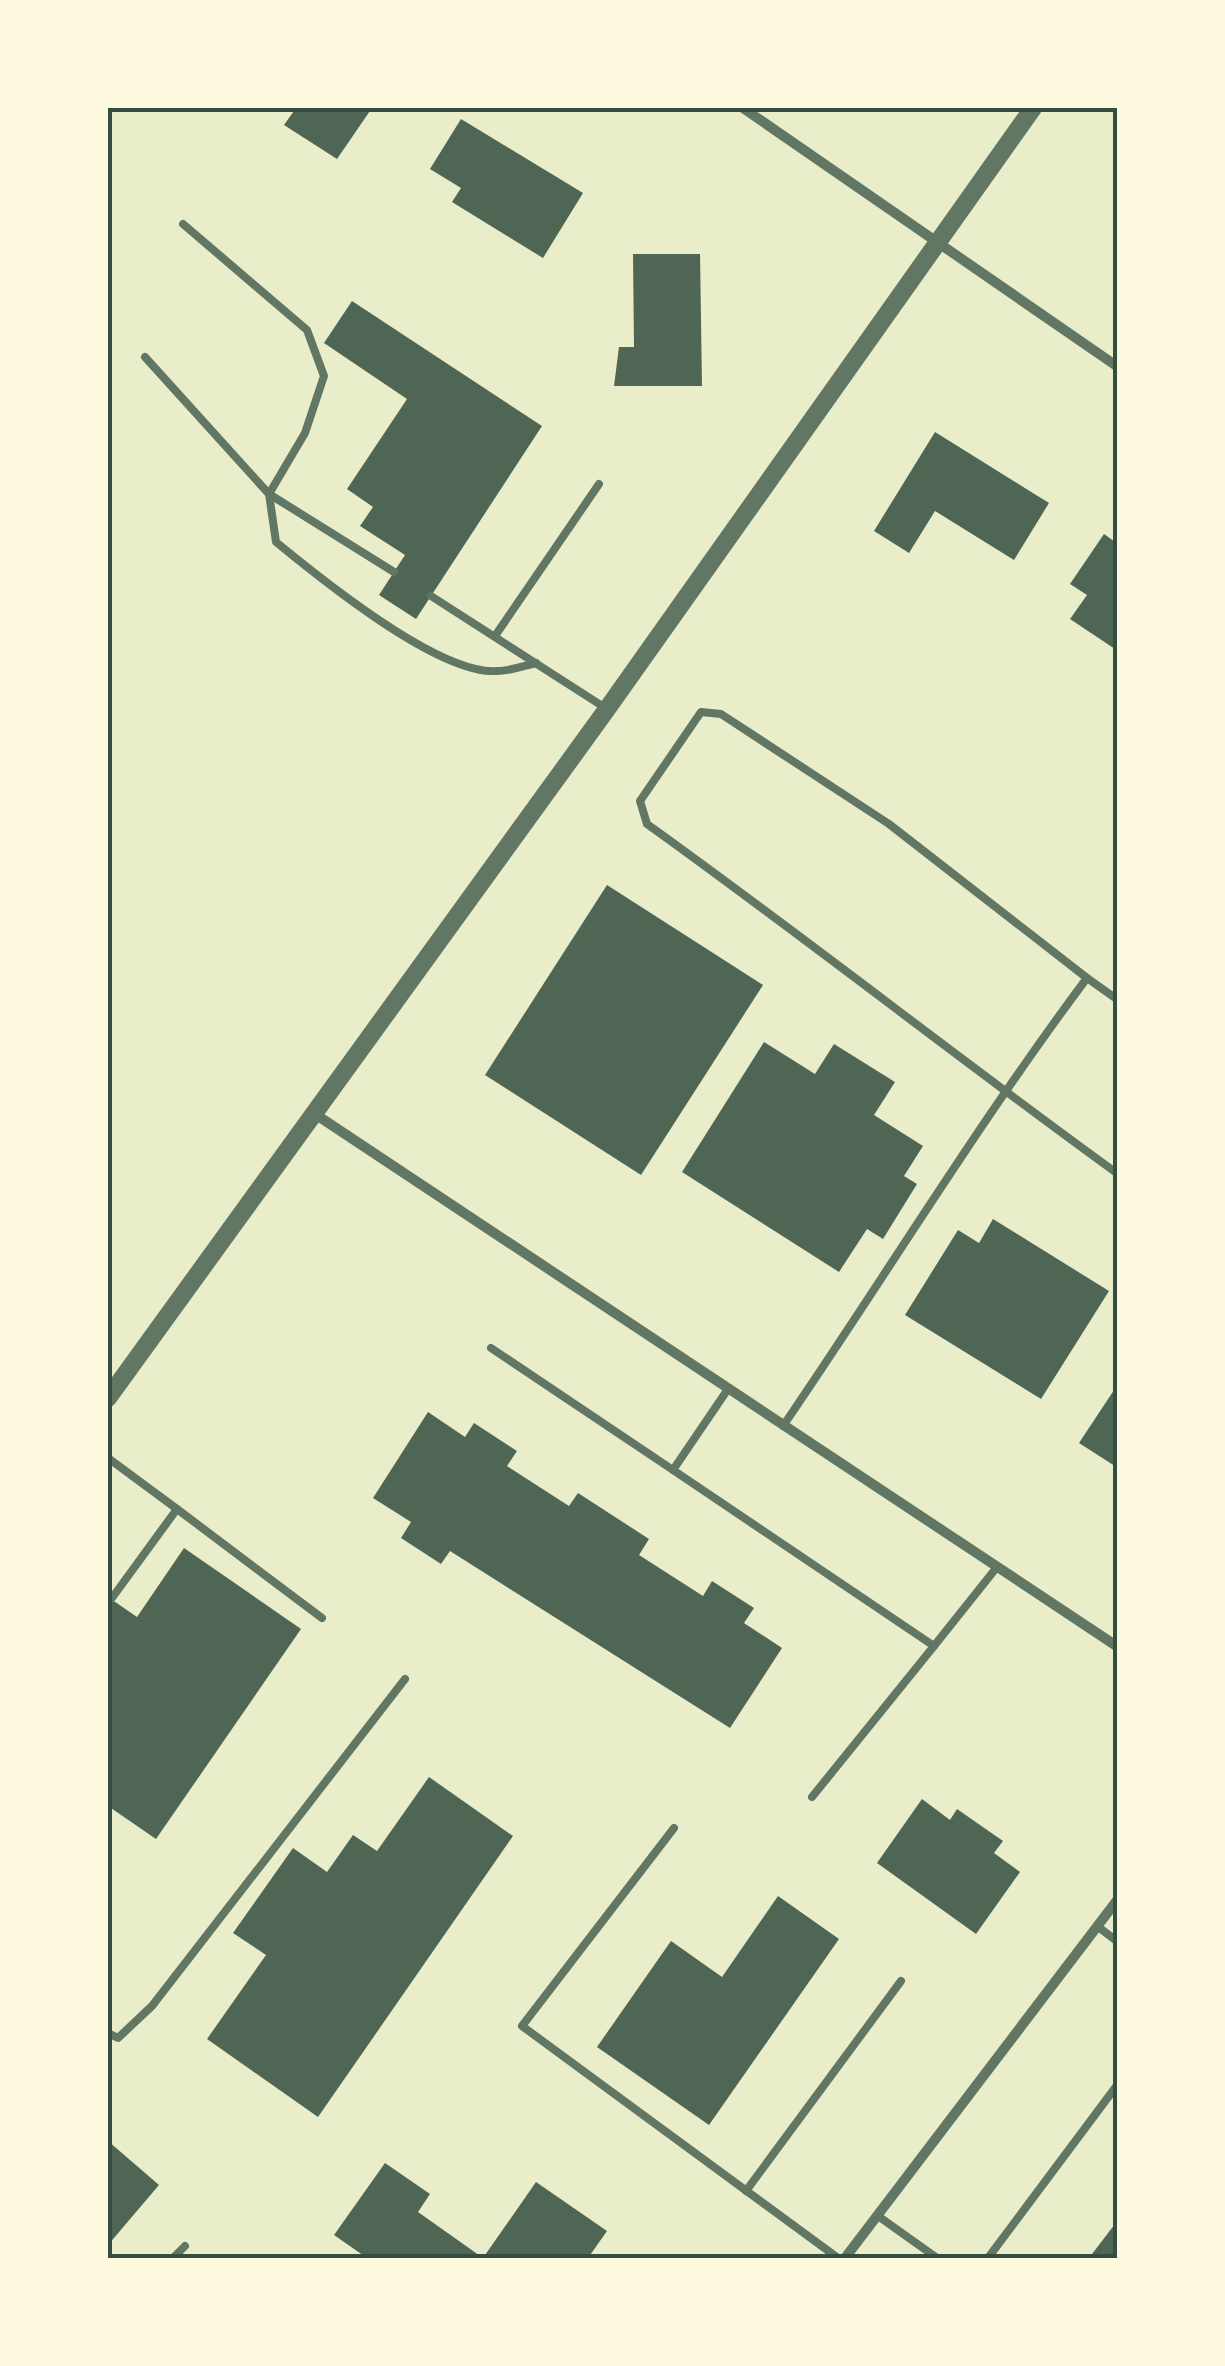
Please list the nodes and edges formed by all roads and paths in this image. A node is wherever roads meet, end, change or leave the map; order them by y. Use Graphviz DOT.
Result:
graph roads {
  1 [pos="743,108"];
  2 [pos="1033,108"];
  3 [pos="183,224"];
  4 [pos="939,239"];
  5 [pos="145,357"];
  6 [pos="1118,367"];
  7 [pos="599,484"];
  8 [pos="269,494"];
  9 [pos="394,572"];
  10 [pos="431,596"];
  11 [pos="494,636"];
  12 [pos="536,663"];
  13 [pos="607,708"];
  14 [pos="1087,978"];
  15 [pos="1118,1000"];
  16 [pos="1002,1091"];
  17 [pos="312,1112"];
  18 [pos="1118,1174"];
  19 [pos="490,1348"];
  20 [pos="728,1390"];
  21 [pos="108,1398"];
  22 [pos="783,1426"];
  23 [pos="108,1458"];
  24 [pos="673,1470"];
  25 [pos="177,1509"];
  26 [pos="997,1567"];
  27 [pos="112,1598"];
  28 [pos="322,1618"];
  29 [pos="934,1646"];
  30 [pos="1118,1646"];
  31 [pos="405,1679"];
  32 [pos="812,1797"];
  33 [pos="674,1828"];
  34 [pos="1118,1899"];
  35 [pos="1097,1926"];
  36 [pos="1118,1942"];
  37 [pos="901,1981"];
  38 [pos="108,2032"];
  39 [pos="1118,2084"];
  40 [pos="746,2190"];
  41 [pos="878,2216"];
  42 [pos="185,2246"];
  43 [pos="174,2258"];
  44 [pos="842,2258"];
  45 [pos="937,2258"];
  46 [pos="988,2258"];
  1 -- 4 [label="street"];
  2 -- 4 [label="street"];
  3 -- 8 [label="lane"];
  4 -- 6 [label="street"];
  4 -- 13 [label="street"];
  5 -- 8 [label="lane"];
  7 -- 11 [label="lane"];
  8 -- 9 [label="lane"];
  8 -- 12 [label="lane"];
  10 -- 11 [label="lane"];
  11 -- 12 [label="lane"];
  12 -- 13 [label="lane"];
  13 -- 17 [label="street"];
  14 -- 15 [label="lane"];
  14 -- 16 [label="lane"];
  14 -- 16 [label="lane"];
  16 -- 18 [label="lane"];
  16 -- 22 [label="lane"];
  17 -- 20 [label="street"];
  17 -- 21 [label="street"];
  19 -- 24 [label="lane"];
  20 -- 22 [label="street"];
  20 -- 24 [label="lane"];
  22 -- 26 [label="street"];
  23 -- 25 [label="lane"];
  24 -- 29 [label="lane"];
  25 -- 27 [label="lane"];
  25 -- 28 [label="lane"];
  26 -- 29 [label="lane"];
  26 -- 30 [label="street"];
  29 -- 32 [label="lane"];
  31 -- 38 [label="lane"];
  33 -- 40 [label="lane"];
  34 -- 35 [label="street"];
  35 -- 36 [label="lane"];
  35 -- 41 [label="street"];
  37 -- 40 [label="lane"];
  39 -- 46 [label="lane"];
  40 -- 44 [label="lane"];
  41 -- 44 [label="street"];
  41 -- 45 [label="lane"];
  42 -- 43 [label="lane"];
}
